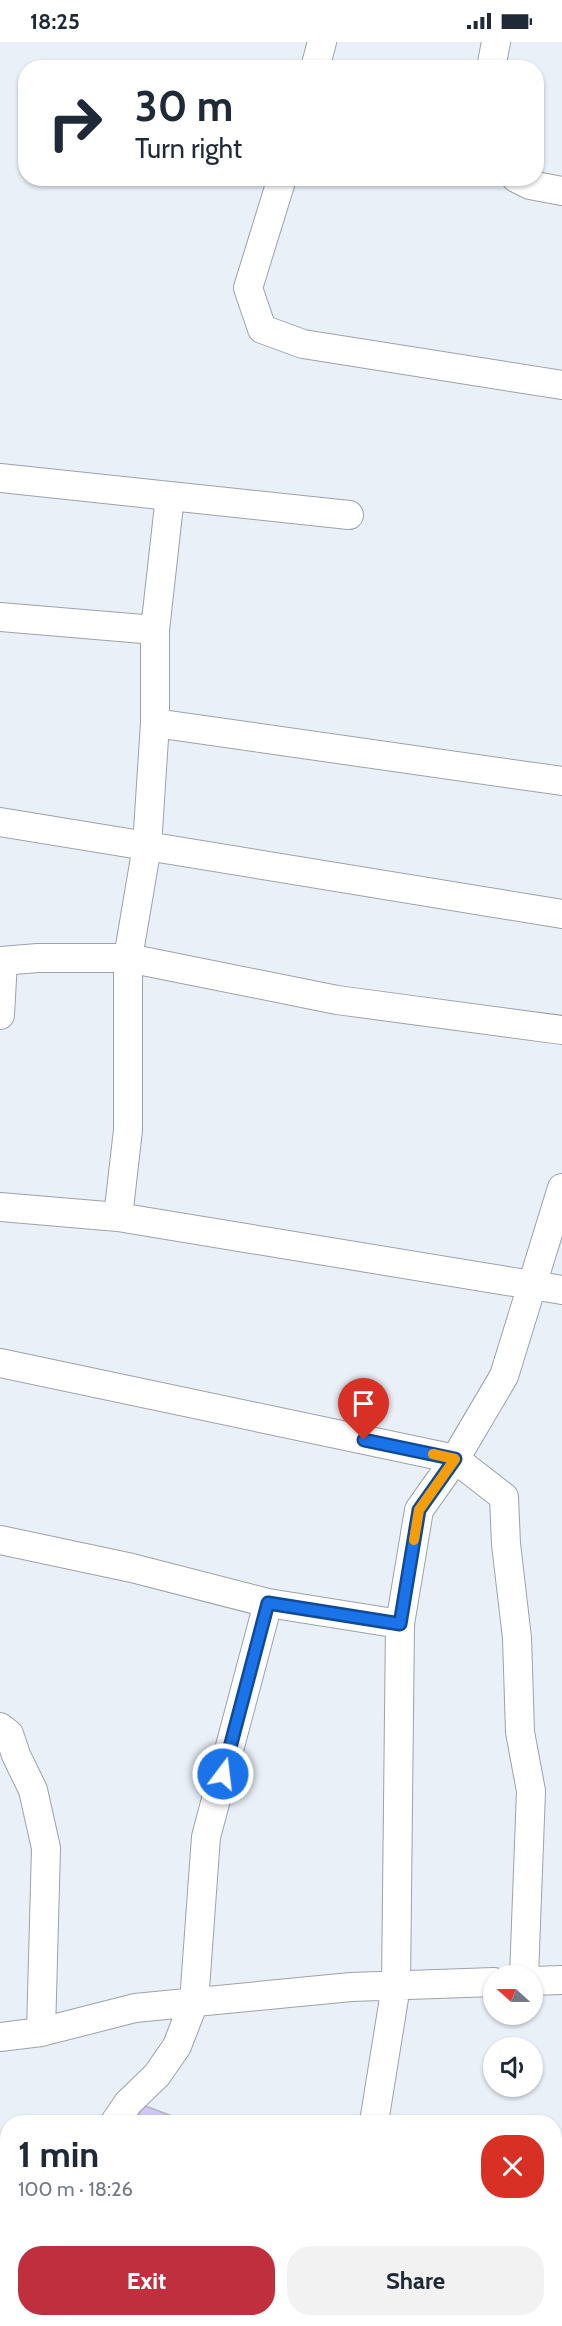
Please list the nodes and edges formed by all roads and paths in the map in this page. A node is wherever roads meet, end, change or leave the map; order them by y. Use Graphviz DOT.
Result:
graph roads {
  1 [pos="322,42"];
  2 [pos="496,42"];
  3 [pos="317,60"];
  4 [pos="493,60"];
  5 [pos="280,186"];
  6 [pos="535,186"];
  7 [pos="562,191"];
  8 [pos="562,386"];
  9 [pos="0,478"];
  10 [pos="170,496"];
  11 [pos="349,515"];
  12 [pos="0,617"];
  13 [pos="155,630"];
  14 [pos="155,723"];
  15 [pos="562,781"];
  16 [pos="0,822"];
  17 [pos="147,846"];
  18 [pos="562,914"];
  19 [pos="128,958"];
  20 [pos="2,961"];
  21 [pos="0,1015"];
  22 [pos="562,1030"];
  23 [pos="562,1188"];
  24 [pos="0,1207"];
  25 [pos="118,1217"];
  26 [pos="530,1286"];
  27 [pos="562,1290"];
  28 [pos="0,1363"];
  29 [pos="455,1459"];
  30 [pos="0,1540"];
  31 [pos="268,1603"];
  32 [pos="400,1624"];
  33 [pos="0,1727"];
  34 [pos="524,1965"];
  35 [pos="562,1980"];
  36 [pos="543,1981"];
  37 [pos="483,1982"];
  38 [pos="396,1986"];
  39 [pos="194,2002"];
  40 [pos="41,2032"];
  41 [pos="0,2037"];
  42 [pos="120,2115"];
  43 [pos="375,2115"];
  1 -- 3 [label="street"];
  2 -- 4 [label="street"];
  5 -- 8 [label="street"];
  6 -- 7 [label="street"];
  9 -- 10 [label="street"];
  10 -- 11 [label="street"];
  10 -- 13 [label="street"];
  12 -- 13 [label="street"];
  13 -- 14 [label="street"];
  14 -- 15 [label="street"];
  14 -- 17 [label="street"];
  16 -- 17 [label="street"];
  17 -- 18 [label="street"];
  17 -- 19 [label="street"];
  19 -- 20 [label="street"];
  19 -- 22 [label="street"];
  19 -- 25 [label="street"];
  20 -- 21 [label="street"];
  23 -- 26 [label="street"];
  24 -- 25 [label="street"];
  25 -- 26 [label="street"];
  26 -- 27 [label="street"];
  26 -- 29 [label="street"];
  28 -- 29 [label="street"];
  29 -- 32 [label="street"];
  29 -- 34 [label="street"];
  30 -- 31 [label="street"];
  31 -- 32 [label="street"];
  31 -- 39 [label="street"];
  32 -- 38 [label="street"];
  33 -- 40 [label="street"];
  35 -- 36 [label="street"];
  37 -- 38 [label="street"];
  38 -- 39 [label="street"];
  38 -- 43 [label="street"];
  39 -- 40 [label="street"];
  39 -- 42 [label="street"];
  40 -- 41 [label="street"];
}
